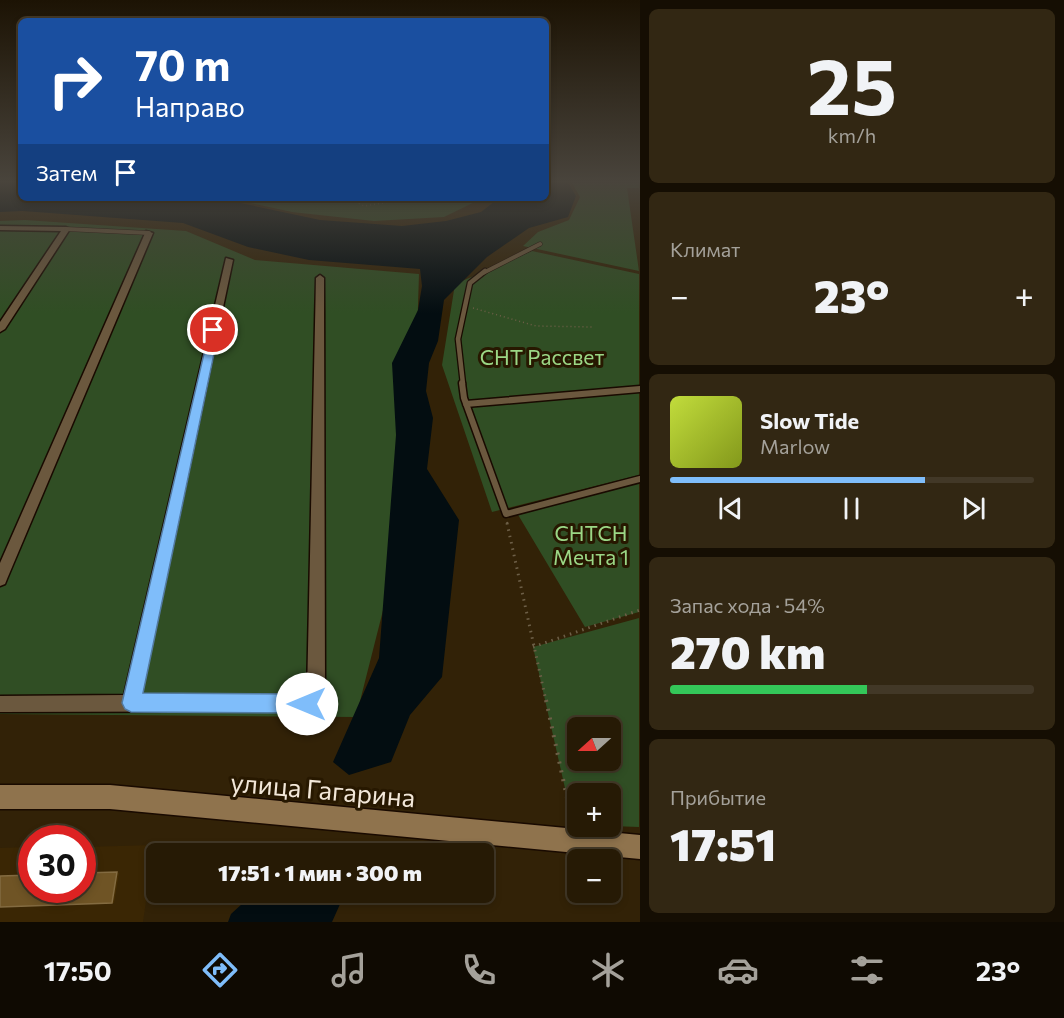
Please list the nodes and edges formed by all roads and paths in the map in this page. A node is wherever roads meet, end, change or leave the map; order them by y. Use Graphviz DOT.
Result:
graph roads {
  1 [pos="0,228"];
  2 [pos="66,230"];
  3 [pos="149,233"];
  4 [pos="540,244"];
  5 [pos="229,260"];
  6 [pos="320,278"];
  7 [pos="464,308"];
  8 [pos="593,327"];
  9 [pos="0,329"];
  10 [pos="639,389"];
  11 [pos="466,404"];
  12 [pos="639,479"];
  13 [pos="506,514"];
  14 [pos="0,579"];
  15 [pos="639,610"];
  16 [pos="533,646"];
  17 [pos="131,703"];
  18 [pos="0,704"];
  19 [pos="0,796"];
  20 [pos="577,841"];
  21 [pos="639,847"];
  1 -- 2 [label="street"];
  2 -- 3 [label="lane"];
  2 -- 9 [label="street"];
  3 -- 14 [label="street"];
  4 -- 7 [label="lane"];
  5 -- 17 [label="street"];
  6 -- 17 [label="street"];
  7 -- 8 [label="path"];
  7 -- 11 [label="lane"];
  10 -- 11 [label="lane"];
  11 -- 13 [label="lane"];
  12 -- 13 [label="lane"];
  13 -- 16 [label="path"];
  15 -- 16 [label="path"];
  16 -- 20 [label="path"];
  17 -- 18 [label="street"];
  19 -- 20 [label="main road, улица Гагарина"];
  20 -- 21 [label="main road, улица Гагарина"];
}
